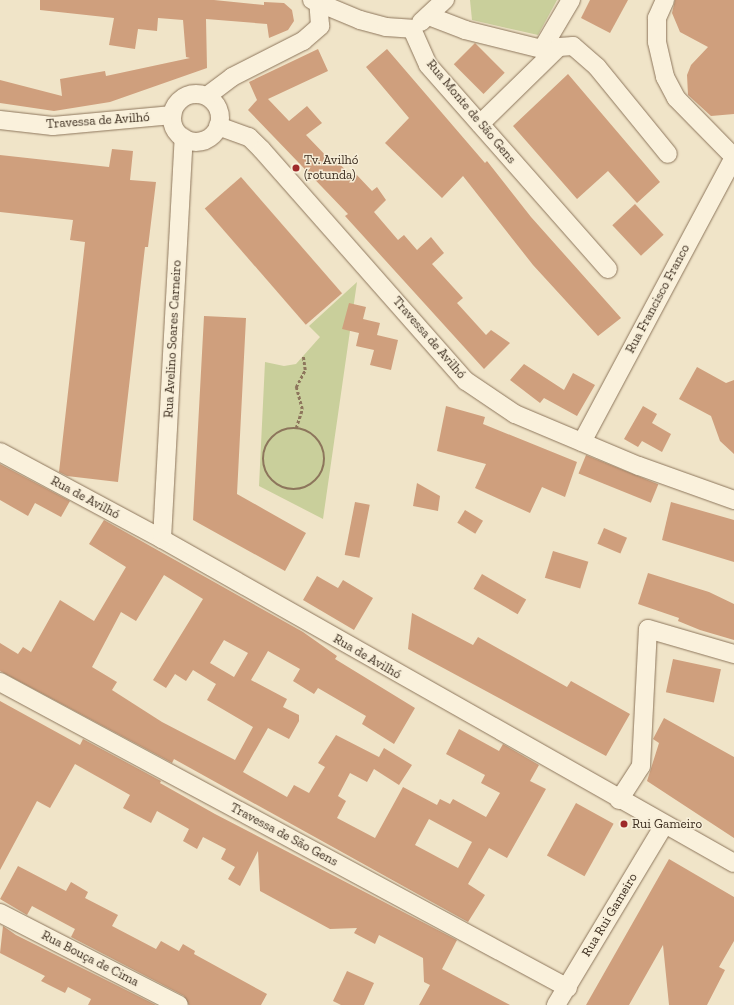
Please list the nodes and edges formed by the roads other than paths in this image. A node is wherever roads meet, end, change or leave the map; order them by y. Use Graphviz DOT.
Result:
graph roads {
  1 [pos="445,0"];
  2 [pos="571,0"];
  3 [pos="665,0"];
  4 [pos="317,2"];
  5 [pos="429,16"];
  6 [pos="412,29"];
  7 [pos="543,56"];
  8 [pos="207,96"];
  9 [pos="172,115"];
  10 [pos="0,120"];
  11 [pos="480,124"];
  12 [pos="218,126"];
  13 [pos="184,138"];
  14 [pos="668,154"];
  15 [pos="734,157"];
  16 [pos="608,268"];
  17 [pos="582,442"];
  18 [pos="0,452"];
  19 [pos="734,500"];
  20 [pos="162,539"];
  21 [pos="734,654"];
  22 [pos="0,682"];
  23 [pos="619,800"];
  24 [pos="664,825"];
  25 [pos="734,862"];
  26 [pos="0,913"];
  27 [pos="568,988"];
  28 [pos="179,1005"];
  29 [pos="556,1005"];
  1 -- 5 [label="street"];
  2 -- 7 [label="street"];
  3 -- 15 [label="street"];
  4 -- 6 [label="street"];
  4 -- 8 [label="street"];
  5 -- 6 [label="street"];
  5 -- 7 [label="street"];
  6 -- 11 [label="street, Rua Monte de São Gens"];
  7 -- 11 [label="street"];
  7 -- 14 [label="street"];
  8 -- 9 [label="street"];
  8 -- 12 [label="street"];
  9 -- 10 [label="street, Travessa de Avilhó"];
  9 -- 13 [label="street"];
  11 -- 16 [label="street, Rua Monte de São Gens"];
  12 -- 13 [label="street"];
  12 -- 17 [label="street, Travessa de Avilhó"];
  13 -- 20 [label="street, Rua Avelino Soares Carneiro"];
  15 -- 17 [label="street, Rua Francisco Franco"];
  17 -- 19 [label="street, Travessa de Avilhó"];
  18 -- 20 [label="street, Rua de Avilhó"];
  20 -- 23 [label="street, Rua de Avilhó"];
  21 -- 23 [label="street"];
  22 -- 27 [label="street, Travessa de São Gens"];
  23 -- 24 [label="street, Rua de Avilhó"];
  24 -- 25 [label="street, Rua de Avilhó"];
  24 -- 27 [label="street, Rua Rui Gameiro"];
  26 -- 28 [label="street, Rua Bouça de Cima"];
  27 -- 29 [label="street, Rua Rui Gameiro"];
}
